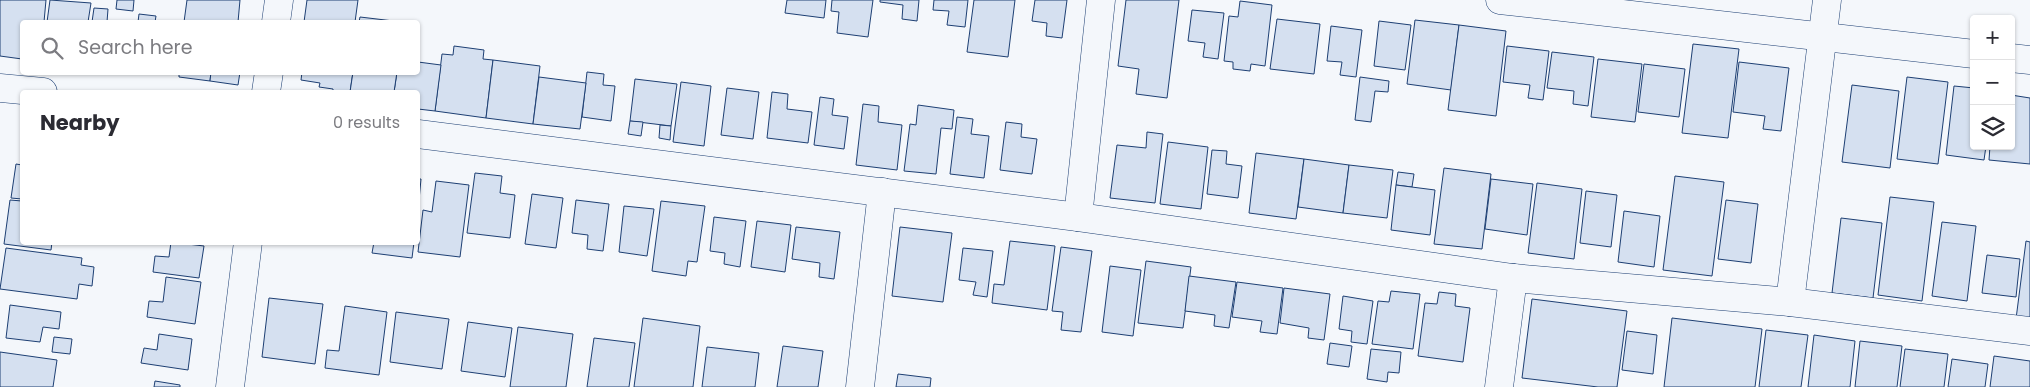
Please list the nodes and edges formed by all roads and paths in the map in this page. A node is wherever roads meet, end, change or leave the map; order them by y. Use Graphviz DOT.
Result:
graph roads {
  1 [pos="280,0"];
  2 [pos="1101,0"];
  3 [pos="1500,0"];
  4 [pos="1828,0"];
  5 [pos="276,20"];
  6 [pos="1822,36"];
  7 [pos="1970,54"];
  8 [pos="2015,58"];
  9 [pos="2030,60"];
  10 [pos="269,75"];
  11 [pos="0,88"];
  12 [pos="22,90"];
  13 [pos="266,90"];
  14 [pos="420,134"];
  15 [pos="882,192"];
  16 [pos="1078,217"];
  17 [pos="248,245"];
  18 [pos="1513,278"];
  19 [pos="1790,302"];
  20 [pos="2030,331"];
  21 [pos="230,387"];
  22 [pos="860,387"];
  23 [pos="1499,387"];
  1 -- 5 [label="street"];
  2 -- 16 [label="street"];
  3 -- 6 [label="street"];
  4 -- 6 [label="street"];
  6 -- 7 [label="street"];
  6 -- 19 [label="street"];
  8 -- 9 [label="street"];
  10 -- 13 [label="street"];
  11 -- 12 [label="street"];
  14 -- 15 [label="street"];
  15 -- 16 [label="street"];
  15 -- 22 [label="street"];
  16 -- 18 [label="street"];
  17 -- 21 [label="street"];
  18 -- 19 [label="street"];
  18 -- 23 [label="street"];
  19 -- 20 [label="street"];
}
